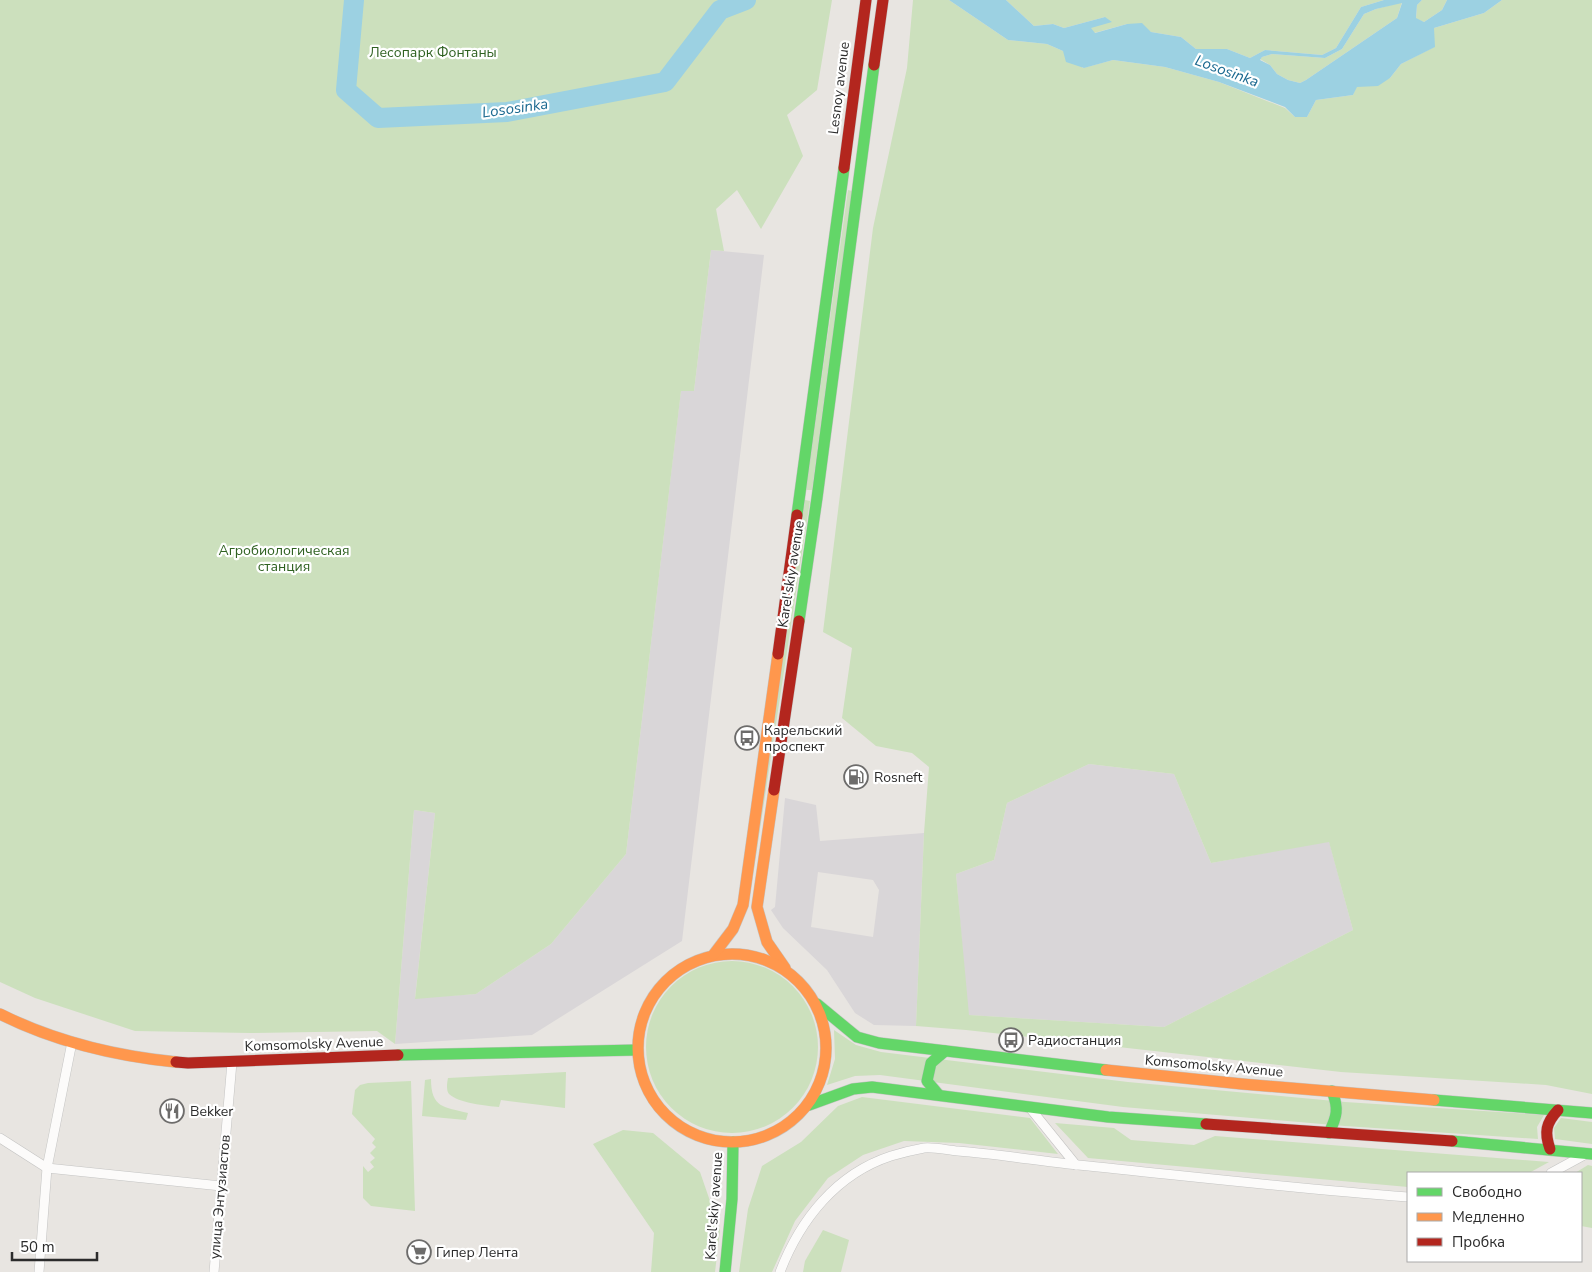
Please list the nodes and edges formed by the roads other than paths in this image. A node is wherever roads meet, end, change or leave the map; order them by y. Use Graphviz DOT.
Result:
graph roads {
  1 [pos="866,0"];
  2 [pos="883,0"];
  3 [pos="843,180"];
  4 [pos="800,496"];
  5 [pos="817,498"];
  6 [pos="714,954"];
  7 [pos="785,968"];
  8 [pos="817,1004"];
  9 [pos="0,1014"];
  10 [pos="72,1042"];
  11 [pos="638,1050"];
  12 [pos="946,1051"];
  13 [pos="232,1062"];
  14 [pos="1332,1091"];
  15 [pos="938,1094"];
  16 [pos="809,1105"];
  17 [pos="1030,1107"];
  18 [pos="1558,1110"];
  19 [pos="1592,1113"];
  20 [pos="1329,1133"];
  21 [pos="0,1138"];
  22 [pos="733,1142"];
  23 [pos="1550,1149"];
  24 [pos="1589,1154"];
  25 [pos="1076,1165"];
  26 [pos="47,1168"];
  27 [pos="1553,1172"];
  28 [pos="221,1186"];
  29 [pos="1407,1197"];
  30 [pos="39,1272"];
  31 [pos="214,1272"];
  32 [pos="724,1272"];
  33 [pos="780,1272"];
  1 -- 3 [label="main road, Lesnoy avenue"];
  2 -- 5 [label="main road, Karel'skiy avenue"];
  3 -- 4 [label="main road, Karel'skiy avenue"];
  4 -- 5 [label="main road"];
  4 -- 6 [label="main road, Karel'skiy avenue"];
  5 -- 7 [label="main road, Karel'skiy avenue"];
  6 -- 7 [label="main road"];
  6 -- 11 [label="main road"];
  7 -- 8 [label="main road"];
  8 -- 12 [label="main road, Komsomolsky Avenue"];
  8 -- 16 [label="main road"];
  9 -- 10 [label="main road, Komsomolsky Avenue"];
  10 -- 13 [label="main road, Komsomolsky Avenue"];
  10 -- 26 [label="street"];
  11 -- 13 [label="main road, Komsomolsky Avenue"];
  11 -- 22 [label="main road"];
  12 -- 14 [label="main road, Komsomolsky Avenue"];
  12 -- 15 [label="main road"];
  13 -- 28 [label="street, улица Энтузиастов"];
  14 -- 18 [label="main road, Komsomolsky Avenue"];
  14 -- 20 [label="main road"];
  15 -- 16 [label="main road"];
  15 -- 17 [label="main road"];
  16 -- 22 [label="main road"];
  17 -- 20 [label="main road"];
  17 -- 25 [label="street"];
  18 -- 19 [label="main road, Komsomolsky Avenue"];
  18 -- 23 [label="main road"];
  20 -- 23 [label="main road"];
  21 -- 26 [label="street"];
  22 -- 32 [label="main road, Karel'skiy avenue"];
  23 -- 24 [label="main road"];
  24 -- 27 [label="street"];
  25 -- 29 [label="street"];
  25 -- 33 [label="street"];
  26 -- 28 [label="street"];
  26 -- 30 [label="street"];
  28 -- 31 [label="street, улица Энтузиастов"];
}
